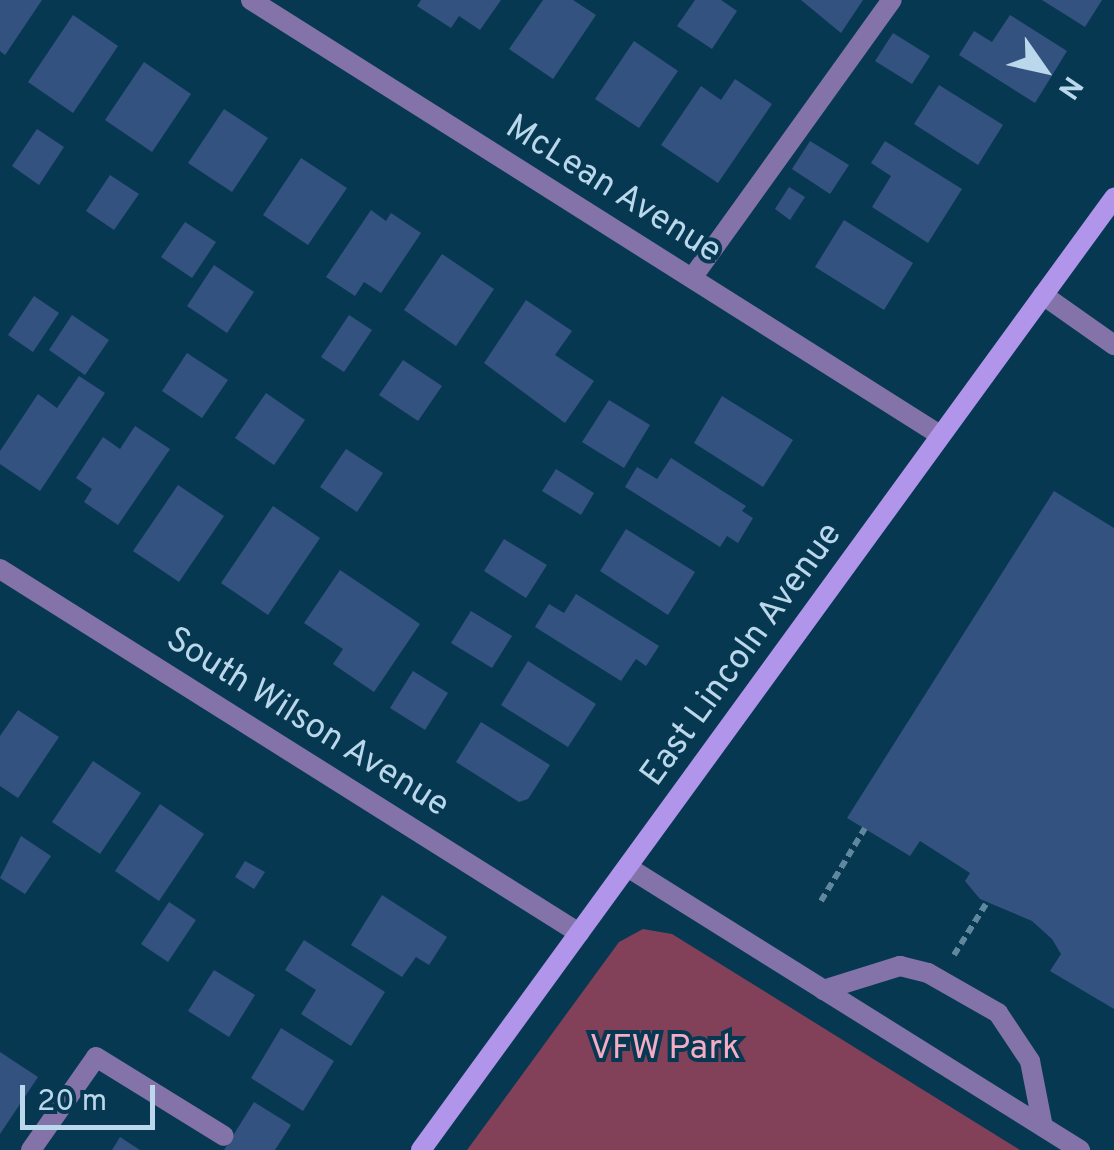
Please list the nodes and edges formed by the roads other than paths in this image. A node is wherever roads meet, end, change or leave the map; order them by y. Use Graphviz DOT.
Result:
graph roads {
  1 [pos="251,0"];
  2 [pos="892,0"];
  3 [pos="1114,198"];
  4 [pos="692,278"];
  5 [pos="1043,295"];
  6 [pos="1114,344"];
  7 [pos="940,435"];
  8 [pos="0,568"];
  9 [pos="628,868"];
  10 [pos="579,933"];
  11 [pos="823,990"];
  12 [pos="1043,1127"];
  13 [pos="224,1136"];
  14 [pos="32,1150"];
  15 [pos="421,1150"];
  16 [pos="1080,1150"];
  1 -- 4 [label="street, McLean Avenue"];
  2 -- 4 [label="street"];
  3 -- 5 [label="street, East Lincoln Avenue"];
  4 -- 7 [label="street, McLean Avenue"];
  5 -- 6 [label="street"];
  5 -- 7 [label="street, East Lincoln Avenue"];
  7 -- 9 [label="street, East Lincoln Avenue"];
  8 -- 10 [label="street, South Wilson Avenue"];
  9 -- 10 [label="street, East Lincoln Avenue"];
  9 -- 11 [label="street"];
  10 -- 15 [label="street, East Lincoln Avenue"];
  11 -- 12 [label="street"];
  11 -- 12 [label="street"];
  12 -- 16 [label="street"];
  13 -- 14 [label="street"];
}
